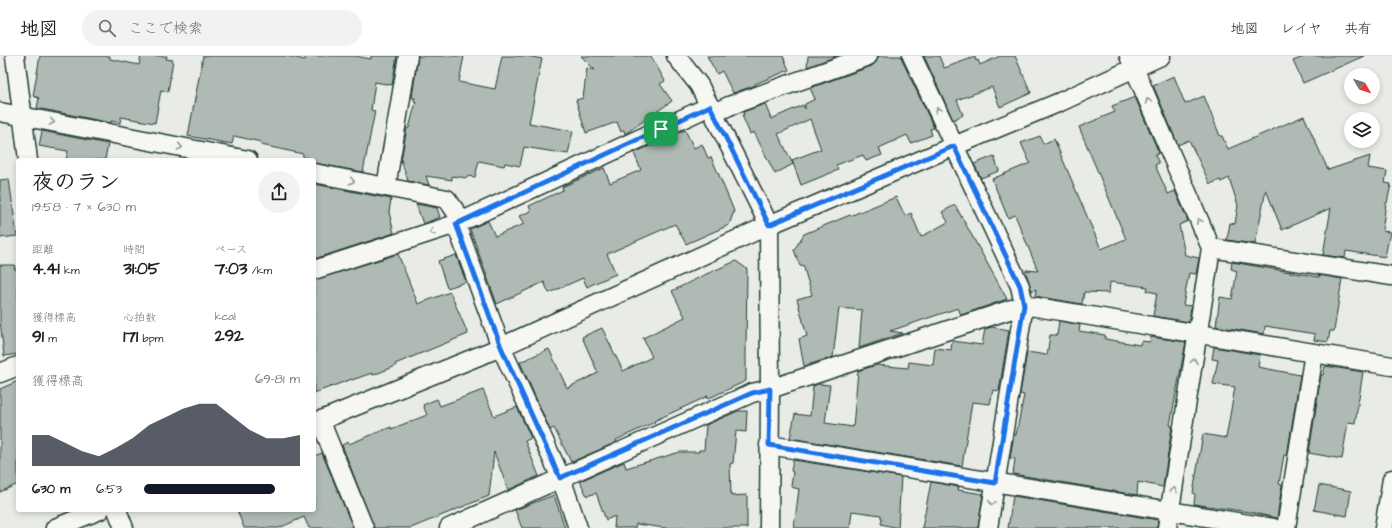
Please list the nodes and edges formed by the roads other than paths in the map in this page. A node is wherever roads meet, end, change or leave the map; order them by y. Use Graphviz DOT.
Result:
graph roads {
  1 [pos="15,56"];
  2 [pos="408,56"];
  3 [pos="676,56"];
  4 [pos="868,56"];
  5 [pos="912,56"];
  6 [pos="1161,56"];
  7 [pos="1132,62"];
  8 [pos="712,110"];
  9 [pos="0,112"];
  10 [pos="22,116"];
  11 [pos="954,146"];
  12 [pos="28,158"];
  13 [pos="238,158"];
  14 [pos="316,173"];
  15 [pos="386,187"];
  16 [pos="459,222"];
  17 [pos="769,225"];
  18 [pos="1211,248"];
  19 [pos="316,269"];
  20 [pos="1392,276"];
  21 [pos="1024,305"];
  22 [pos="1198,335"];
  23 [pos="501,347"];
  24 [pos="1314,353"];
  25 [pos="1392,366"];
  26 [pos="16,367"];
  27 [pos="0,373"];
  28 [pos="770,389"];
  29 [pos="317,421"];
  30 [pos="769,445"];
  31 [pos="560,478"];
  32 [pos="1392,479"];
  33 [pos="995,483"];
  34 [pos="95,512"];
  35 [pos="118,512"];
  36 [pos="1169,520"];
  37 [pos="55,528"];
  38 [pos="124,528"];
  39 [pos="364,528"];
  40 [pos="449,528"];
  41 [pos="578,528"];
  42 [pos="769,528"];
  43 [pos="988,528"];
  44 [pos="1273,528"];
  45 [pos="1286,528"];
  46 [pos="1384,528"];
  1 -- 10 [label="street"];
  2 -- 15 [label="street"];
  3 -- 8 [label="street"];
  4 -- 8 [label="street"];
  11 -- 5 [label="street, one-way"];
  6 -- 7 [label="street"];
  7 -- 11 [label="street"];
  18 -- 7 [label="street, one-way"];
  8 -- 16 [label="street"];
  8 -- 17 [label="street"];
  9 -- 10 [label="street"];
  10 -- 12 [label="street"];
  10 -- 13 [label="street, one-way"];
  11 -- 17 [label="street"];
  11 -- 21 [label="street"];
  14 -- 15 [label="street, one-way"];
  15 -- 16 [label="street"];
  16 -- 19 [label="street, one-way"];
  16 -- 23 [label="street"];
  17 -- 23 [label="street"];
  17 -- 28 [label="street"];
  18 -- 20 [label="street"];
  18 -- 22 [label="street"];
  21 -- 22 [label="street"];
  21 -- 28 [label="street"];
  21 -- 33 [label="street"];
  22 -- 24 [label="street"];
  36 -- 22 [label="street, one-way"];
  23 -- 29 [label="street"];
  23 -- 31 [label="street"];
  24 -- 25 [label="street"];
  24 -- 45 [label="street"];
  26 -- 27 [label="street"];
  28 -- 30 [label="street"];
  28 -- 31 [label="street"];
  29 -- 39 [label="street"];
  30 -- 33 [label="street"];
  30 -- 42 [label="street"];
  31 -- 40 [label="street"];
  31 -- 41 [label="street"];
  32 -- 46 [label="street"];
  33 -- 36 [label="street"];
  33 -- 43 [label="street, one-way"];
  34 -- 37 [label="street"];
  35 -- 38 [label="street"];
  36 -- 44 [label="street"];
}
